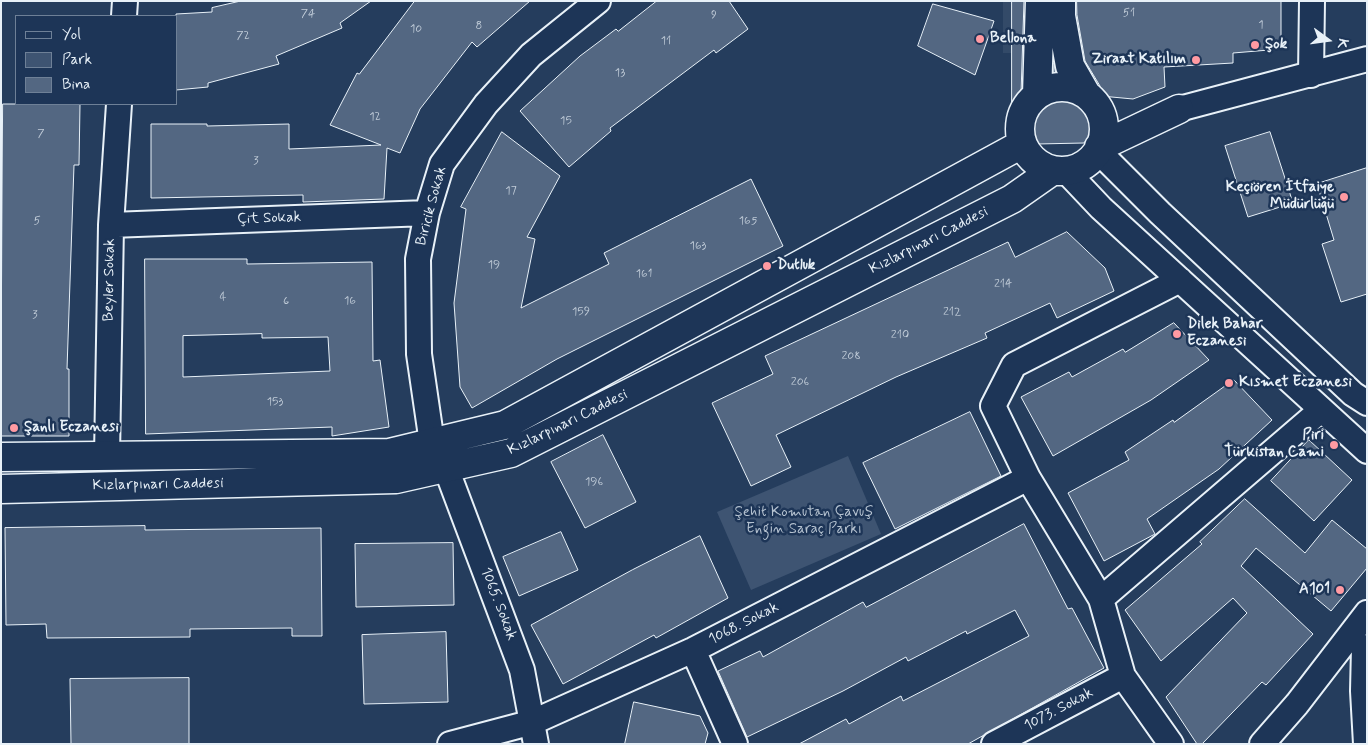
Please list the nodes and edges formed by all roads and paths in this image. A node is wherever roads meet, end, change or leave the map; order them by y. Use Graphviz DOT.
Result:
graph roads {
  1 [pos="125,1"];
  2 [pos="598,1"];
  3 [pos="1040,1"];
  4 [pos="1061,1"];
  5 [pos="1312,1"];
  6 [pos="124,15"];
  7 [pos="1367,59"];
  8 [pos="1311,75"];
  9 [pos="1037,95"];
  10 [pos="1090,98"];
  11 [pos="119,105"];
  12 [pos="1179,109"];
  13 [pos="1022,144"];
  14 [pos="1099,149"];
  15 [pos="1059,171"];
  16 [pos="427,213"];
  17 [pos="111,225"];
  18 [pos="1180,280"];
  19 [pos="1362,396"];
  20 [pos="1321,410"];
  21 [pos="432,443"];
  22 [pos="1367,451"];
  23 [pos="107,456"];
  24 [pos="1,457"];
  25 [pos="446,468"];
  26 [pos="1028,478"];
  27 [pos="1,489"];
  28 [pos="1101,599"];
  29 [pos="1367,613"];
  30 [pos="1365,645"];
  31 [pos="693,650"];
  32 [pos="1123,676"];
  33 [pos="1365,692"];
  34 [pos="1296,704"];
  35 [pos="534,733"];
  36 [pos="450,744"];
  37 [pos="735,744"];
  38 [pos="994,744"];
  39 [pos="1171,744"];
  40 [pos="1262,744"];
  41 [pos="1366,744"];
  1 -- 6 [label="street"];
  2 -- 16 [label="street, Biricik Sokak"];
  3 -- 9 [label="main road"];
  4 -- 10 [label="main road"];
  5 -- 8 [label="street"];
  7 -- 8 [label="street"];
  8 -- 12 [label="street"];
  9 -- 10 [label="main road"];
  9 -- 13 [label="main road"];
  10 -- 12 [label="main road"];
  10 -- 14 [label="main road"];
  11 -- 17 [label="street, Beyler Sokak"];
  12 -- 14 [label="main road"];
  13 -- 15 [label="main road"];
  13 -- 21 [label="main road, Kızlarpınarı Caddesi"];
  14 -- 15 [label="main road"];
  14 -- 19 [label="street"];
  15 -- 18 [label="street"];
  15 -- 25 [label="main road, Kızlarpınarı Caddesi"];
  16 -- 17 [label="street, Çit Sokak"];
  16 -- 21 [label="street, Biricik Sokak"];
  17 -- 23 [label="street, Beyler Sokak"];
  18 -- 20 [label="street"];
  18 -- 26 [label="street"];
  20 -- 22 [label="street"];
  20 -- 28 [label="street"];
  21 -- 23 [label="main road, Kızlarpınarı Caddesi"];
  23 -- 24 [label="main road, Kızlarpınarı Caddesi"];
  25 -- 27 [label="main road, Kızlarpınarı Caddesi"];
  25 -- 35 [label="street, 1065. Sokak"];
  26 -- 28 [label="street"];
  26 -- 31 [label="street, 1068. Sokak"];
  28 -- 32 [label="street"];
  29 -- 34 [label="street"];
  30 -- 33 [label="street"];
  30 -- 34 [label="street"];
  31 -- 35 [label="street, 1068. Sokak"];
  31 -- 37 [label="street"];
  32 -- 38 [label="street, 1073. Sokak"];
  32 -- 39 [label="street"];
  33 -- 41 [label="street"];
  34 -- 40 [label="street"];
  35 -- 36 [label="street, 1068. Sokak"];
}
